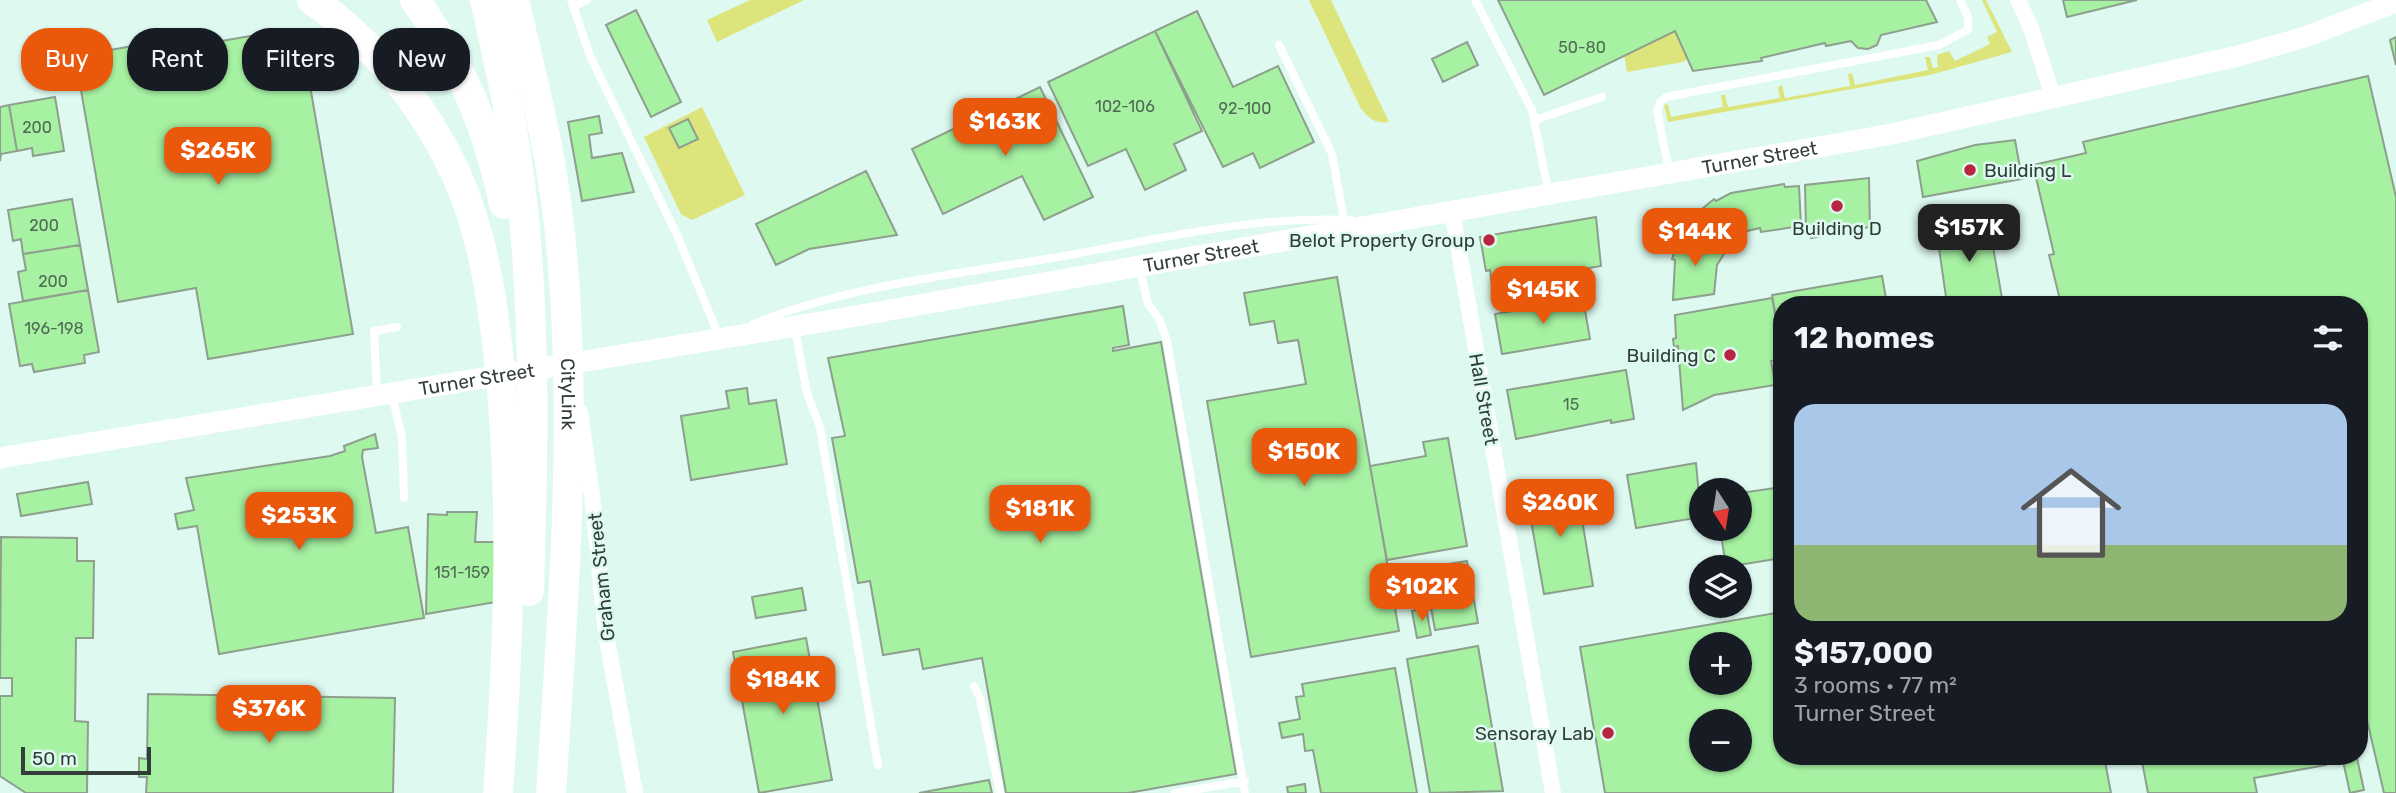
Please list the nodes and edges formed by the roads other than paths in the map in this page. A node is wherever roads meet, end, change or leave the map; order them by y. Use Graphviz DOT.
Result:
graph roads {
  1 [pos="312,0"];
  2 [pos="415,0"];
  3 [pos="485,0"];
  4 [pos="587,0"];
  5 [pos="1475,0"];
  6 [pos="1960,0"];
  7 [pos="2018,0"];
  8 [pos="2394,3"];
  9 [pos="572,4"];
  10 [pos="519,9"];
  11 [pos="1279,45"];
  12 [pos="1602,97"];
  13 [pos="2054,100"];
  14 [pos="1535,120"];
  15 [pos="1670,174"];
  16 [pos="1549,195"];
  17 [pos="1452,211"];
  18 [pos="1344,220"];
  19 [pos="1389,222"];
  20 [pos="527,247"];
  21 [pos="1139,266"];
  22 [pos="795,326"];
  23 [pos="397,327"];
  24 [pos="720,338"];
  25 [pos="573,361"];
  26 [pos="384,393"];
  27 [pos="0,458"];
  28 [pos="404,498"];
  29 [pos="974,686"];
  30 [pos="878,765"];
  31 [pos="1245,781"];
  32 [pos="498,793"];
  33 [pos="516,793"];
  34 [pos="551,793"];
  35 [pos="635,793"];
  36 [pos="1000,793"];
  37 [pos="1175,793"];
  38 [pos="1245,793"];
  39 [pos="1553,793"];
  1 -- 32 [label="highway"];
  2 -- 20 [label="highway"];
  3 -- 20 [label="highway, CityLink"];
  4 -- 9 [label="lane"];
  5 -- 14 [label="lane"];
  6 -- 15 [label="lane"];
  7 -- 13 [label="street"];
  8 -- 13 [label="street, Turner Street"];
  9 -- 24 [label="lane"];
  10 -- 34 [label="highway, CityLink"];
  11 -- 18 [label="lane"];
  12 -- 14 [label="lane"];
  13 -- 15 [label="street, Turner Street"];
  14 -- 16 [label="lane"];
  15 -- 16 [label="street, Turner Street"];
  16 -- 17 [label="street, Turner Street"];
  17 -- 19 [label="street, Turner Street"];
  17 -- 39 [label="street, Hall Street"];
  18 -- 19 [label="lane"];
  18 -- 24 [label="lane"];
  19 -- 21 [label="street, Turner Street"];
  20 -- 33 [label="highway, CityLink"];
  21 -- 22 [label="street, Turner Street"];
  21 -- 31 [label="lane"];
  22 -- 24 [label="street, Turner Street"];
  22 -- 30 [label="lane"];
  23 -- 26 [label="lane"];
  24 -- 25 [label="street, Turner Street"];
  25 -- 26 [label="street, Turner Street"];
  25 -- 35 [label="street, Graham Street"];
  26 -- 27 [label="street, Turner Street"];
  26 -- 28 [label="lane"];
  29 -- 36 [label="lane"];
  31 -- 37 [label="lane"];
  31 -- 38 [label="lane"];
}
